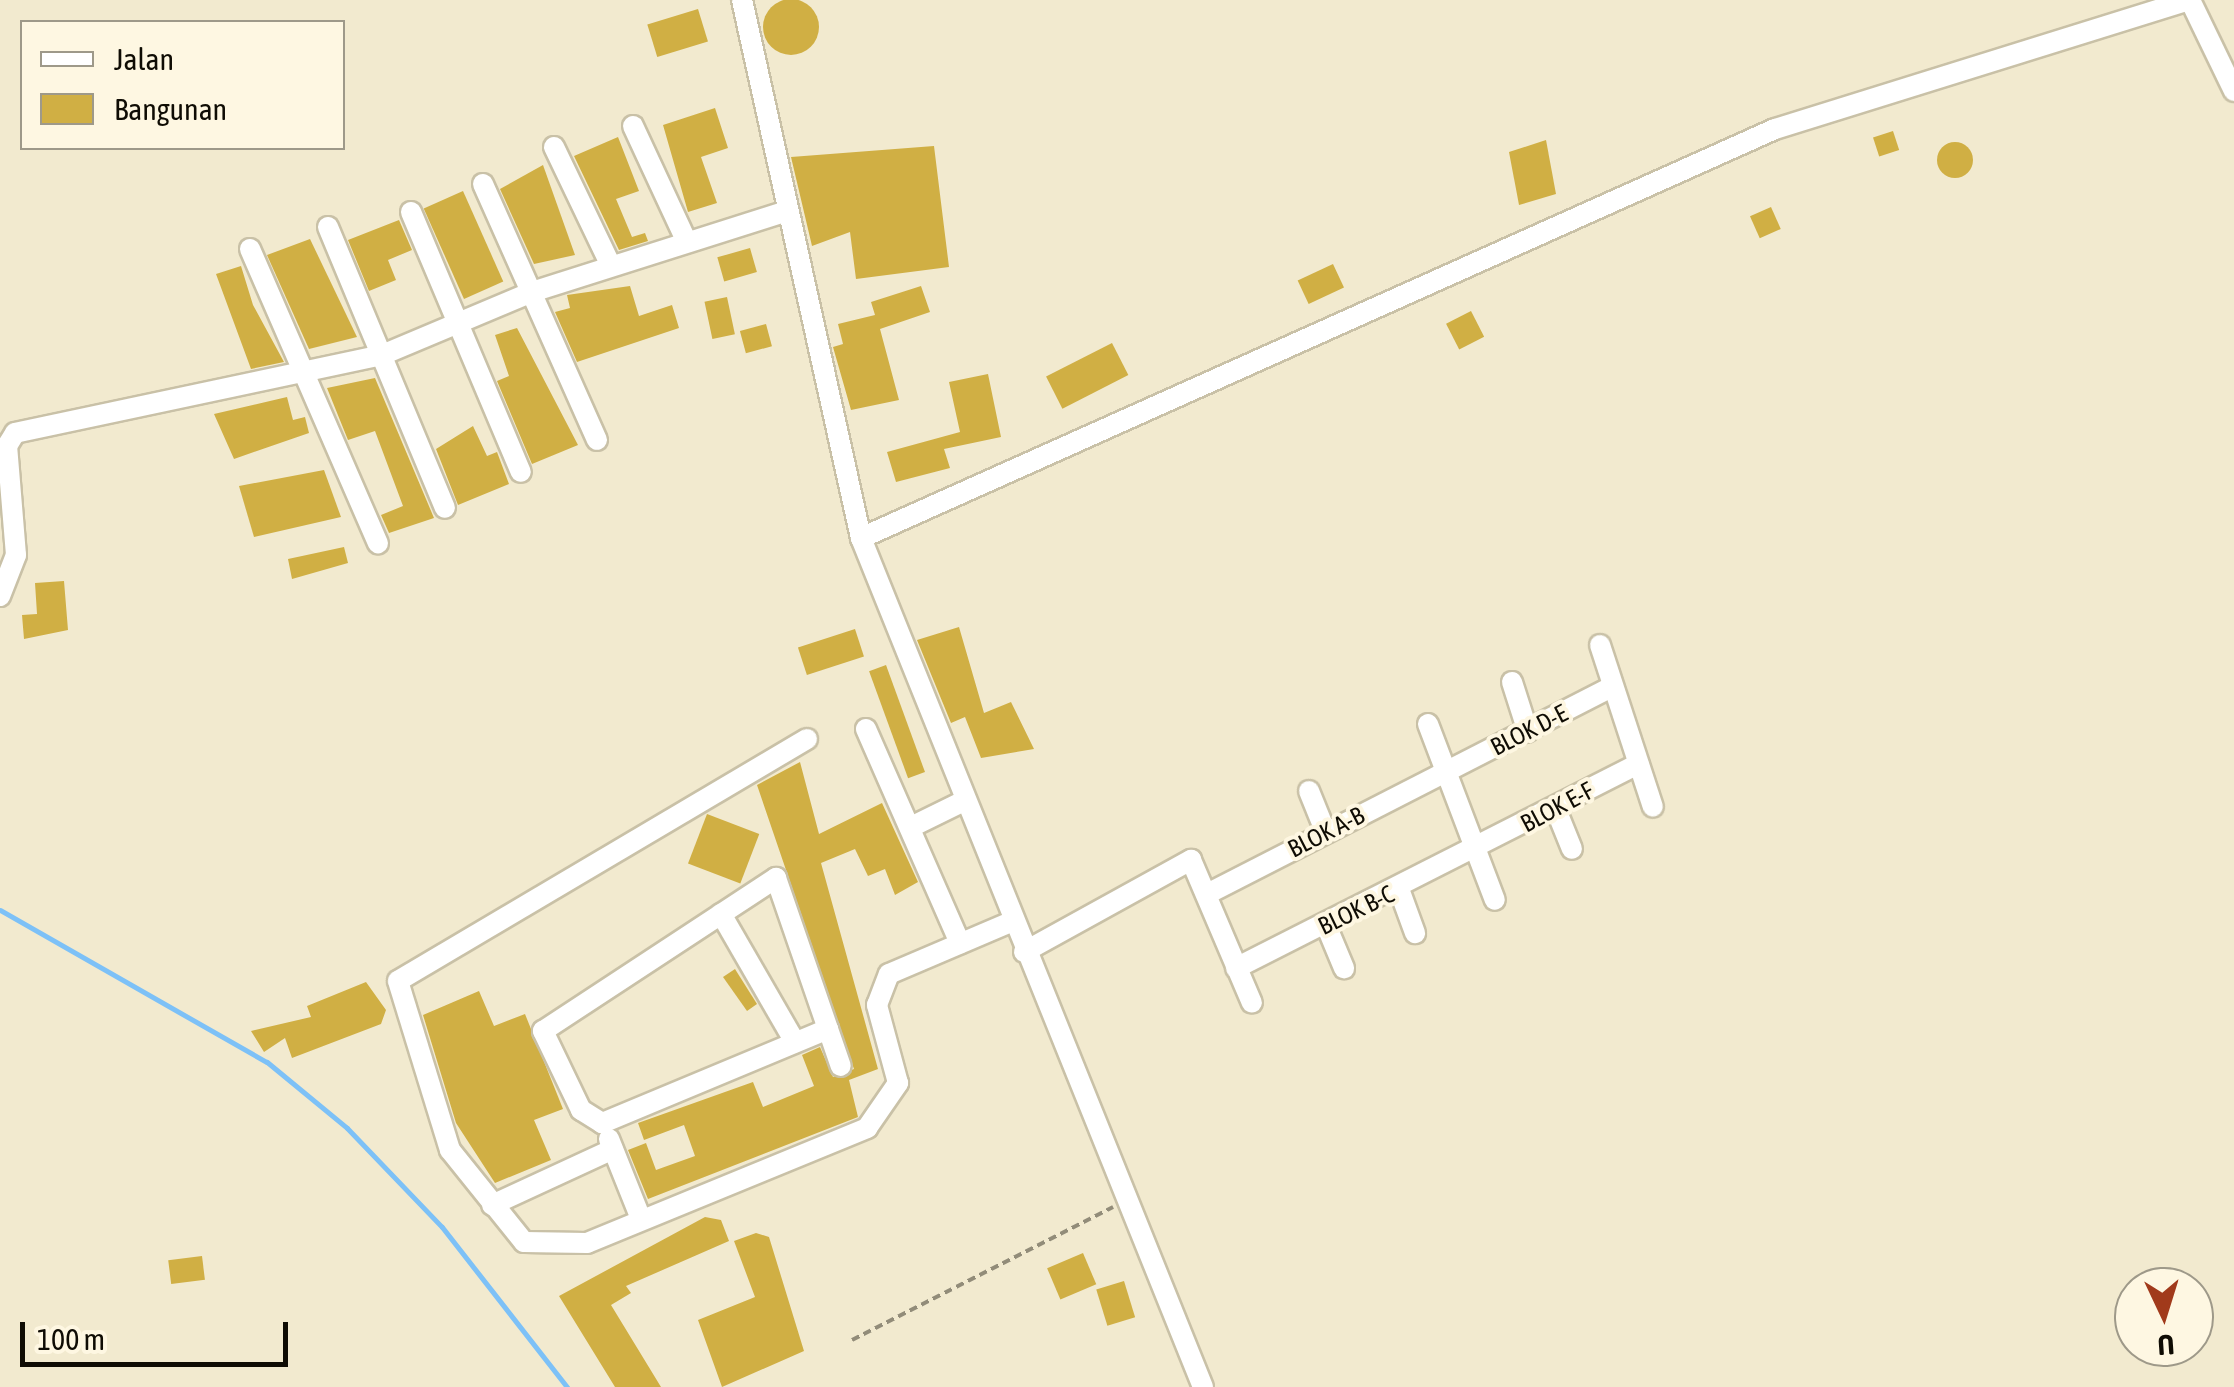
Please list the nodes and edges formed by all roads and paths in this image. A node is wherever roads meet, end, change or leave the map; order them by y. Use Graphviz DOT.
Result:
graph roads {
  1 [pos="742,0"];
  2 [pos="2189,0"];
  3 [pos="2234,90"];
  4 [pos="632,126"];
  5 [pos="554,147"];
  6 [pos="483,184"];
  7 [pos="411,212"];
  8 [pos="784,212"];
  9 [pos="328,227"];
  10 [pos="686,240"];
  11 [pos="250,249"];
  12 [pos="611,266"];
  13 [pos="532,292"];
  14 [pos="457,328"];
  15 [pos="382,355"];
  16 [pos="302,374"];
  17 [pos="597,440"];
  18 [pos="522,472"];
  19 [pos="445,508"];
  20 [pos="861,538"];
  21 [pos="378,544"];
  22 [pos="0,596"];
  23 [pos="1600,645"];
  24 [pos="1512,682"];
  25 [pos="1611,687"];
  26 [pos="1428,724"];
  27 [pos="866,729"];
  28 [pos="1528,732"];
  29 [pos="806,740"];
  30 [pos="1638,764"];
  31 [pos="1446,770"];
  32 [pos="1309,791"];
  33 [pos="962,802"];
  34 [pos="1555,807"];
  35 [pos="1653,807"];
  36 [pos="913,826"];
  37 [pos="1326,832"];
  38 [pos="1572,849"];
  39 [pos="1476,851"];
  40 [pos="1400,889"];
  41 [pos="1206,894"];
  42 [pos="1495,900"];
  43 [pos="721,914"];
  44 [pos="1011,922"];
  45 [pos="1326,925"];
  46 [pos="1415,933"];
  47 [pos="960,942"];
  48 [pos="1024,952"];
  49 [pos="1236,968"];
  50 [pos="1344,968"];
  51 [pos="1252,1003"];
  52 [pos="828,1029"];
  53 [pos="795,1042"];
  54 [pos="841,1066"];
  55 [pos="602,1123"];
  56 [pos="613,1149"];
  57 [pos="1126,1201"];
  58 [pos="492,1205"];
  59 [pos="641,1219"];
  60 [pos="852,1340"];
  61 [pos="1204,1387"];
  1 -- 8 [label="street"];
  2 -- 3 [label="street"];
  2 -- 20 [label="street"];
  4 -- 10 [label="street"];
  5 -- 12 [label="street"];
  6 -- 13 [label="street"];
  7 -- 14 [label="street"];
  8 -- 10 [label="street"];
  8 -- 20 [label="street"];
  9 -- 15 [label="street"];
  10 -- 12 [label="street"];
  11 -- 16 [label="street"];
  12 -- 13 [label="street"];
  13 -- 14 [label="street"];
  13 -- 17 [label="street"];
  14 -- 15 [label="street"];
  14 -- 18 [label="street"];
  15 -- 16 [label="street"];
  15 -- 19 [label="street"];
  16 -- 21 [label="street"];
  16 -- 22 [label="street"];
  20 -- 33 [label="street"];
  23 -- 25 [label="street"];
  24 -- 28 [label="street"];
  25 -- 28 [label="street, BLOK D-E"];
  25 -- 30 [label="street"];
  26 -- 31 [label="street"];
  27 -- 36 [label="street"];
  28 -- 31 [label="street, BLOK D-E"];
  29 -- 58 [label="street"];
  30 -- 34 [label="street, BLOK E-F"];
  30 -- 35 [label="street"];
  31 -- 37 [label="street, BLOK A-B"];
  31 -- 39 [label="street"];
  32 -- 37 [label="street"];
  33 -- 36 [label="street"];
  33 -- 44 [label="street"];
  34 -- 38 [label="street"];
  34 -- 39 [label="street, BLOK E-F"];
  36 -- 47 [label="street"];
  37 -- 41 [label="street, BLOK A-B"];
  39 -- 40 [label="street, BLOK B-C"];
  39 -- 42 [label="street"];
  40 -- 45 [label="street, BLOK B-C"];
  40 -- 46 [label="street"];
  41 -- 48 [label="street"];
  41 -- 49 [label="street"];
  43 -- 52 [label="street"];
  43 -- 53 [label="street"];
  43 -- 55 [label="street"];
  44 -- 47 [label="street"];
  44 -- 48 [label="street"];
  45 -- 49 [label="street, BLOK B-C"];
  45 -- 50 [label="street"];
  47 -- 59 [label="street"];
  48 -- 57 [label="street"];
  49 -- 51 [label="street"];
  52 -- 53 [label="street"];
  52 -- 54 [label="street"];
  53 -- 55 [label="street"];
  55 -- 56 [label="street"];
  56 -- 58 [label="street"];
  56 -- 59 [label="street"];
  57 -- 60 [label="path"];
  57 -- 61 [label="street"];
  58 -- 59 [label="street"];
}
